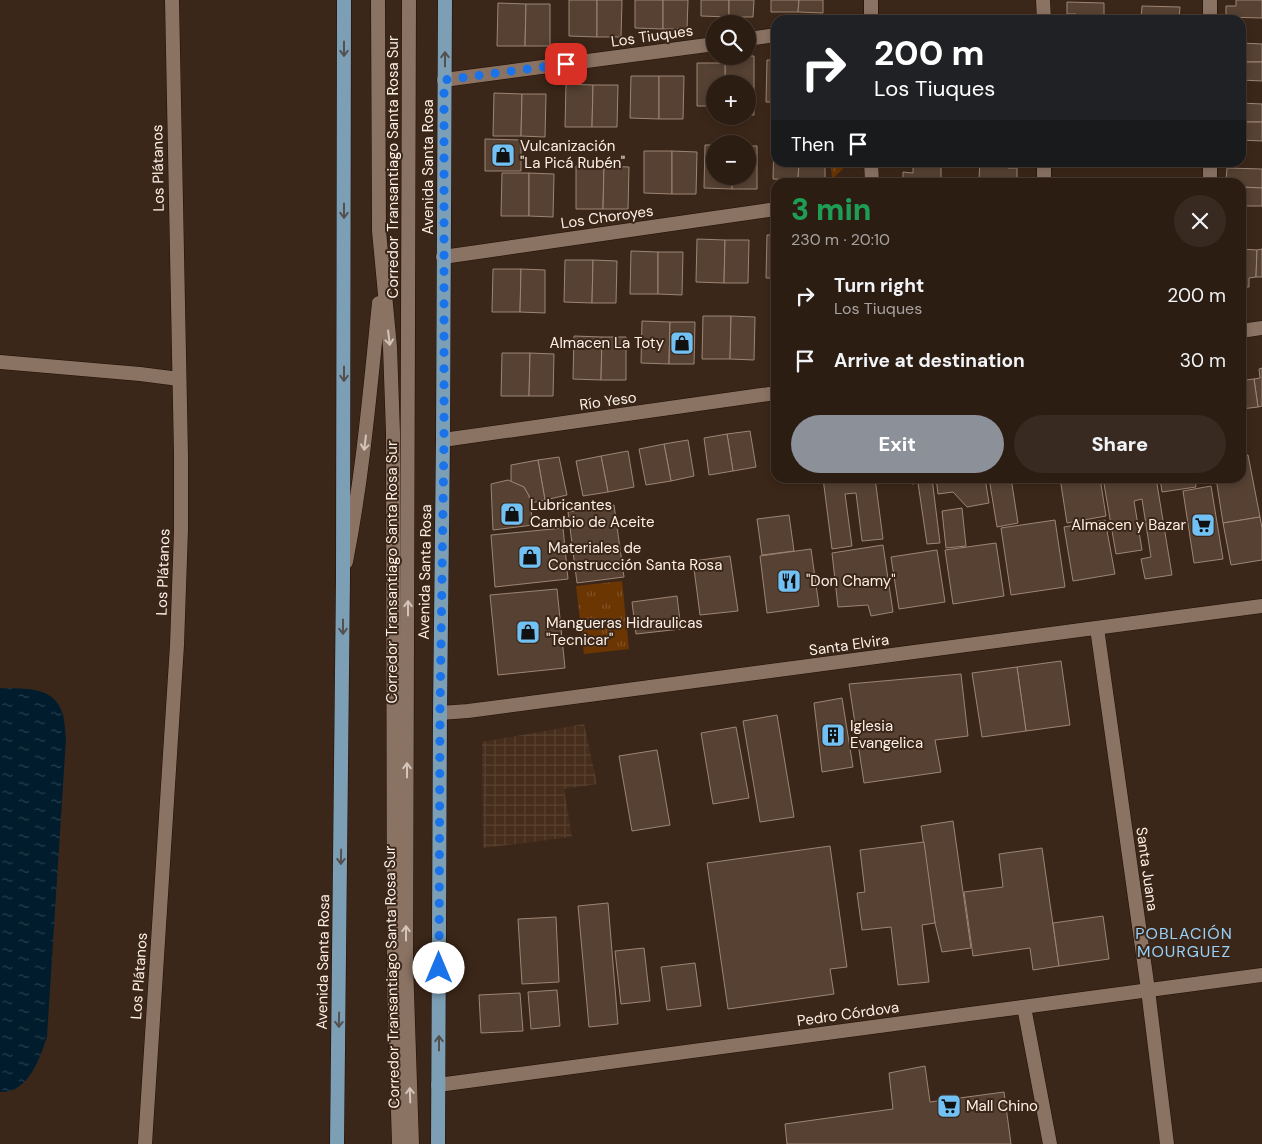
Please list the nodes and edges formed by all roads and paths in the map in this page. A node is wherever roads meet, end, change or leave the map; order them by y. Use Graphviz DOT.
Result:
graph roads {
  1 [pos="172,0"];
  2 [pos="344,0"];
  3 [pos="378,0"];
  4 [pos="409,0"];
  5 [pos="445,0"];
  6 [pos="871,0"];
  7 [pos="1044,0"];
  8 [pos="1210,0"];
  9 [pos="871,15"];
  10 [pos="1044,15"];
  11 [pos="1210,15"];
  12 [pos="771,37"];
  13 [pos="756,38"];
  14 [pos="706,45"];
  15 [pos="444,80"];
  16 [pos="771,210"];
  17 [pos="443,257"];
  18 [pos="382,272"];
  19 [pos="1262,328"];
  20 [pos="1246,330"];
  21 [pos="0,362"];
  22 [pos="179,379"];
  23 [pos="771,394"];
  24 [pos="444,440"];
  25 [pos="343,578"];
  26 [pos="1262,606"];
  27 [pos="1097,628"];
  28 [pos="440,713"];
  29 [pos="1262,975"];
  30 [pos="1148,990"];
  31 [pos="1024,1007"];
  32 [pos="438,1085"];
  33 [pos="145,1144"];
  34 [pos="337,1144"];
  35 [pos="399,1144"];
  36 [pos="412,1144"];
  37 [pos="438,1144"];
  38 [pos="1050,1144"];
  39 [pos="1167,1144"];
  1 -- 22 [label="street, Los Plátanos"];
  2 -- 25 [label="main road, Avenida Santa Rosa, one-way"];
  3 -- 18 [label="street, Corredor Transantiago Santa Rosa Sur"];
  36 -- 4 [label="street, Corredor Transantiago Santa Rosa Sur, one-way"];
  15 -- 5 [label="main road, Avenida Santa Rosa, one-way"];
  6 -- 9 [label="street"];
  7 -- 10 [label="street"];
  8 -- 11 [label="street"];
  12 -- 13 [label="street"];
  14 -- 15 [label="street, Los Tiuques"];
  15 -- 17 [label="main road, Avenida Santa Rosa"];
  16 -- 17 [label="street, Los Choroyes"];
  17 -- 24 [label="main road, Avenida Santa Rosa"];
  18 -- 25 [label="street, Corredor Transantiago Santa Rosa Sur, one-way"];
  18 -- 35 [label="street, Corredor Transantiago Santa Rosa Sur, one-way"];
  19 -- 20 [label="street"];
  21 -- 22 [label="street"];
  22 -- 33 [label="street, Los Plátanos"];
  23 -- 24 [label="street, Río Yeso"];
  24 -- 28 [label="main road, Avenida Santa Rosa"];
  25 -- 34 [label="main road, Avenida Santa Rosa, one-way"];
  26 -- 27 [label="street, Santa Elvira"];
  27 -- 28 [label="street, Santa Elvira"];
  27 -- 30 [label="street, Santa Juana"];
  32 -- 28 [label="main road, Avenida Santa Rosa, one-way"];
  29 -- 30 [label="street, Pedro Córdova"];
  30 -- 31 [label="street, Pedro Córdova"];
  30 -- 39 [label="street, Santa Juana"];
  31 -- 32 [label="street, Pedro Córdova"];
  31 -- 38 [label="street"];
  32 -- 37 [label="main road, Avenida Santa Rosa"];
}
